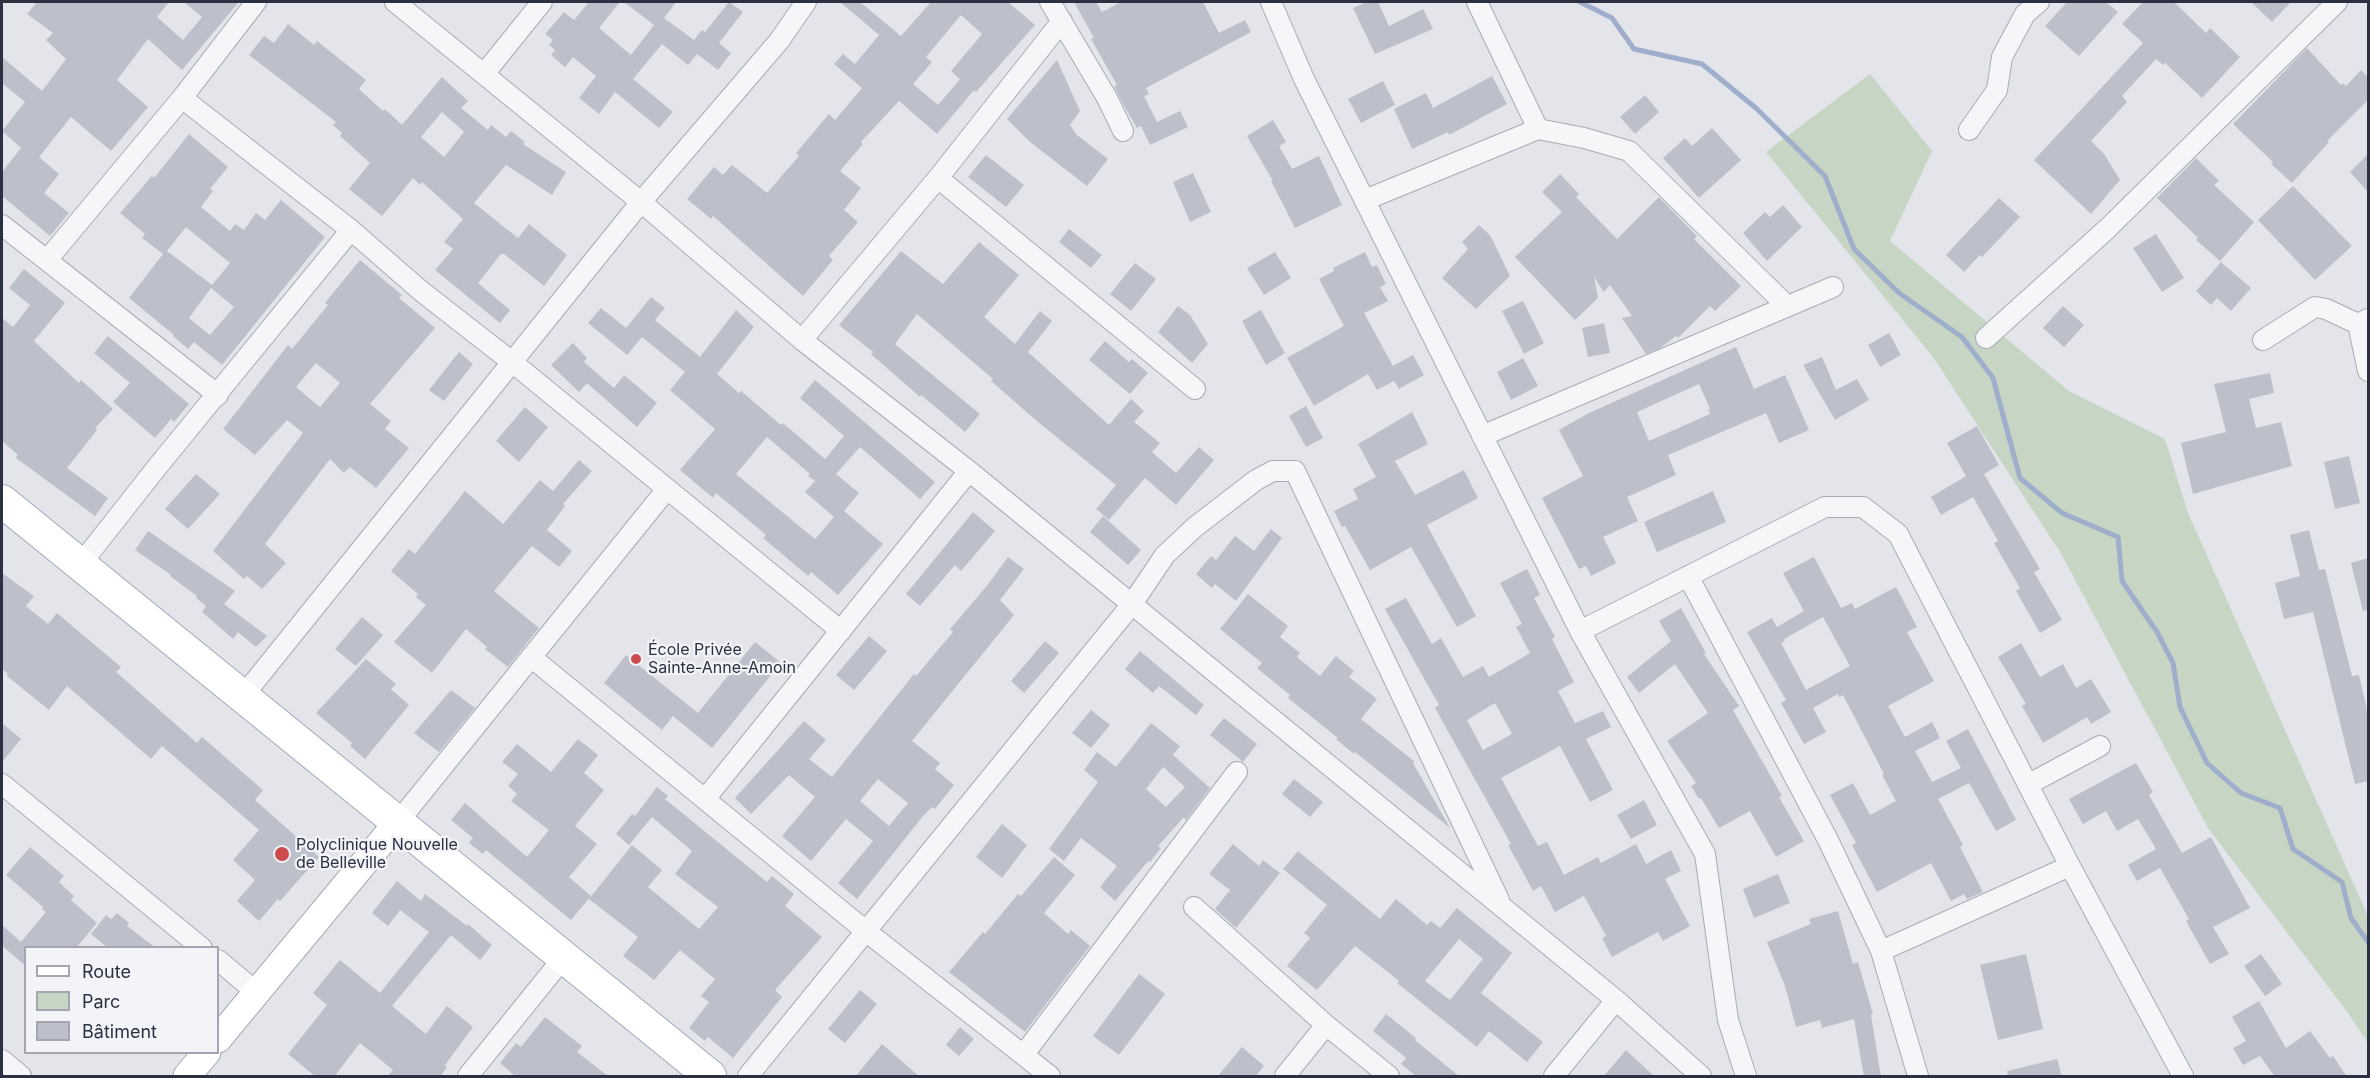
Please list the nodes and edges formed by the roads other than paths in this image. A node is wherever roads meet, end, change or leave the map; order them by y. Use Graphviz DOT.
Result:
graph roads {
  1 [pos="256,2"];
  2 [pos="395,2"];
  3 [pos="542,2"];
  4 [pos="806,2"];
  5 [pos="1050,2"];
  6 [pos="1271,2"];
  7 [pos="1477,2"];
  8 [pos="2337,2"];
  9 [pos="2026,6"];
  10 [pos="1062,21"];
  11 [pos="484,74"];
  12 [pos="182,98"];
  13 [pos="1538,129"];
  14 [pos="1969,130"];
  15 [pos="1123,131"];
  16 [pos="938,178"];
  17 [pos="1365,200"];
  18 [pos="641,202"];
  19 [pos="2,225"];
  20 [pos="351,230"];
  21 [pos="47,260"];
  22 [pos="1833,287"];
  23 [pos="1787,306"];
  24 [pos="2363,321"];
  25 [pos="1986,338"];
  26 [pos="802,339"];
  27 [pos="2263,340"];
  28 [pos="512,362"];
  29 [pos="2368,371"];
  30 [pos="1195,389"];
  31 [pos="218,395"];
  32 [pos="1482,436"];
  33 [pos="969,471"];
  34 [pos="668,489"];
  35 [pos="2,501"];
  36 [pos="80,565"];
  37 [pos="1688,576"];
  38 [pos="1131,604"];
  39 [pos="841,631"];
  40 [pos="1580,631"];
  41 [pos="531,657"];
  42 [pos="243,696"];
  43 [pos="2100,746"];
  44 [pos="1237,772"];
  45 [pos="2,784"];
  46 [pos="2029,784"];
  47 [pos="705,799"];
  48 [pos="398,822"];
  49 [pos="2070,866"];
  50 [pos="1194,907"];
  51 [pos="1502,907"];
  52 [pos="867,932"];
  53 [pos="200,946"];
  54 [pos="1881,951"];
  55 [pos="564,957"];
  56 [pos="219,961"];
  57 [pos="256,992"];
  58 [pos="1616,1000"];
  59 [pos="1326,1025"];
  60 [pos="219,1038"];
  61 [pos="206,1054"];
  62 [pos="1024,1054"];
  63 [pos="2,1060"];
  64 [pos="21,1077"];
  65 [pos="187,1077"];
  66 [pos="468,1077"];
  67 [pos="710,1077"];
  68 [pos="748,1077"];
  69 [pos="1050,1077"];
  70 [pos="1285,1077"];
  71 [pos="1389,1077"];
  72 [pos="1554,1077"];
  73 [pos="1701,1077"];
  74 [pos="1746,1077"];
  75 [pos="1918,1077"];
  76 [pos="2183,1077"];
  1 -- 12 [label="street"];
  2 -- 11 [label="street"];
  3 -- 11 [label="street"];
  4 -- 18 [label="street"];
  5 -- 10 [label="street"];
  6 -- 17 [label="street"];
  7 -- 13 [label="street"];
  8 -- 25 [label="street"];
  9 -- 14 [label="street"];
  10 -- 15 [label="street"];
  10 -- 16 [label="street"];
  11 -- 18 [label="street"];
  12 -- 20 [label="street"];
  12 -- 21 [label="street"];
  13 -- 17 [label="street"];
  13 -- 23 [label="street"];
  16 -- 26 [label="street"];
  16 -- 30 [label="street"];
  17 -- 32 [label="street"];
  18 -- 26 [label="street"];
  18 -- 28 [label="street"];
  19 -- 21 [label="street"];
  20 -- 28 [label="street"];
  20 -- 31 [label="street"];
  21 -- 31 [label="street"];
  22 -- 23 [label="street"];
  23 -- 32 [label="street"];
  24 -- 27 [label="street"];
  24 -- 29 [label="street"];
  26 -- 33 [label="street"];
  28 -- 34 [label="street"];
  28 -- 42 [label="street"];
  31 -- 36 [label="street"];
  32 -- 40 [label="street"];
  33 -- 38 [label="street"];
  33 -- 39 [label="street"];
  34 -- 39 [label="street"];
  34 -- 41 [label="street"];
  35 -- 36 [label="main road"];
  36 -- 42 [label="main road"];
  37 -- 40 [label="street"];
  37 -- 46 [label="street"];
  37 -- 54 [label="street"];
  38 -- 51 [label="street"];
  38 -- 51 [label="street"];
  38 -- 52 [label="street"];
  39 -- 47 [label="street"];
  40 -- 74 [label="street"];
  41 -- 47 [label="street"];
  41 -- 48 [label="street"];
  42 -- 48 [label="main road"];
  43 -- 46 [label="street"];
  44 -- 62 [label="street"];
  45 -- 53 [label="street"];
  46 -- 49 [label="street"];
  47 -- 52 [label="street"];
  48 -- 55 [label="main road"];
  48 -- 57 [label="street"];
  49 -- 54 [label="street"];
  49 -- 76 [label="street"];
  50 -- 59 [label="street"];
  51 -- 58 [label="street"];
  52 -- 62 [label="street"];
  52 -- 68 [label="street"];
  54 -- 75 [label="street"];
  55 -- 66 [label="street"];
  55 -- 67 [label="main road"];
  56 -- 57 [label="street"];
  57 -- 60 [label="street"];
  58 -- 72 [label="street"];
  58 -- 73 [label="street"];
  59 -- 70 [label="street"];
  59 -- 71 [label="street"];
  61 -- 65 [label="street"];
  62 -- 69 [label="street"];
  63 -- 64 [label="street"];
}
